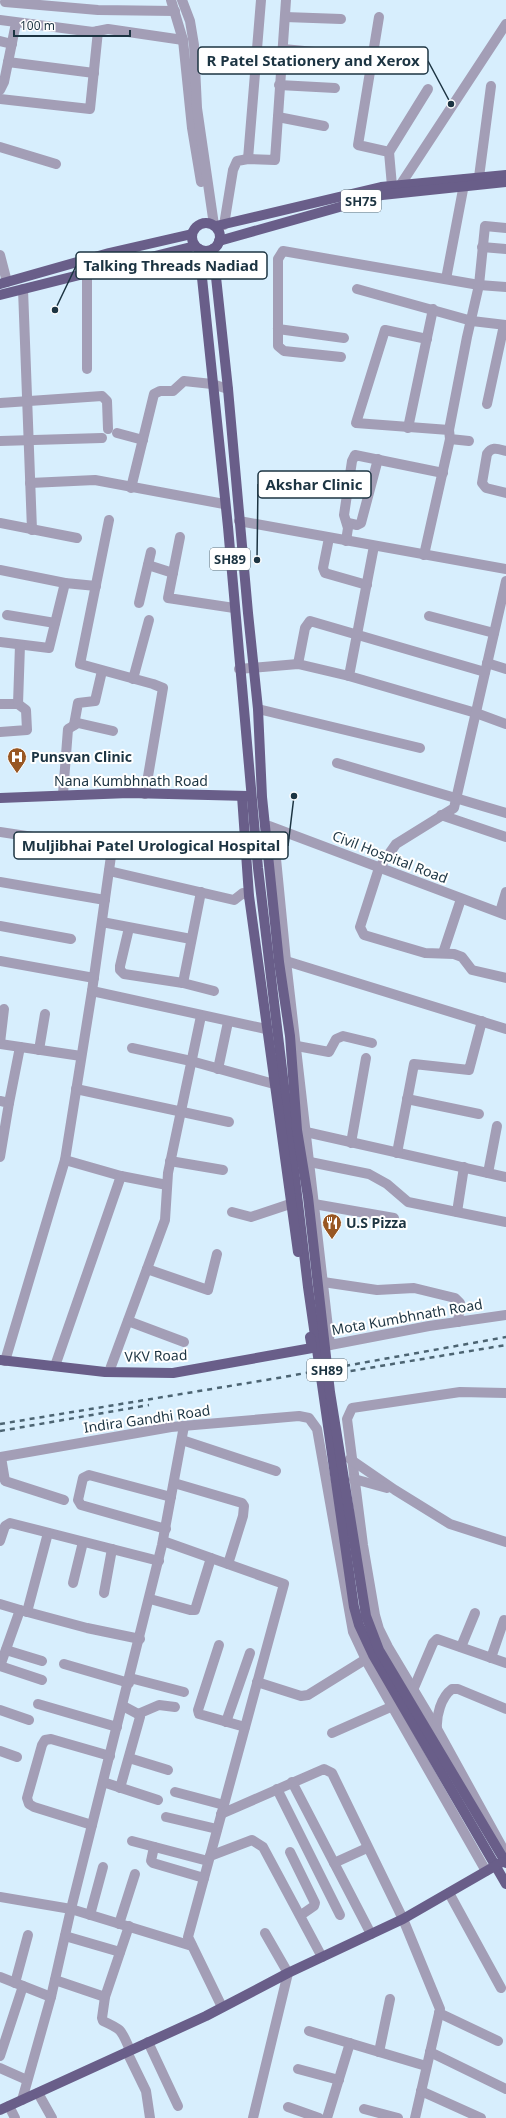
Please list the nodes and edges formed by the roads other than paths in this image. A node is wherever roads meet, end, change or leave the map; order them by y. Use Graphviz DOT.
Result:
graph roads {
  1 [pos="172,0"];
  2 [pos="182,0"];
  3 [pos="261,0"];
  4 [pos="286,0"];
  5 [pos="6,1"];
  6 [pos="175,11"];
  7 [pos="286,17"];
  8 [pos="379,17"];
  9 [pos="0,20"];
  10 [pos="341,20"];
  11 [pos="16,23"];
  12 [pos="506,24"];
  13 [pos="98,31"];
  14 [pos="183,40"];
  15 [pos="0,42"];
  16 [pos="12,44"];
  17 [pos="283,49"];
  18 [pos="336,54"];
  19 [pos="8,62"];
  20 [pos="94,73"];
  21 [pos="2,79"];
  22 [pos="279,85"];
  23 [pos="491,86"];
  24 [pos="335,88"];
  25 [pos="428,89"];
  26 [pos="0,90"];
  27 [pos="0,99"];
  28 [pos="278,117"];
  29 [pos="324,126"];
  30 [pos="0,147"];
  31 [pos="389,152"];
  32 [pos="248,159"];
  33 [pos="56,164"];
  34 [pos="506,175"];
  35 [pos="480,178"];
  36 [pos="464,182"];
  37 [pos="506,182"];
  38 [pos="396,185"];
  39 [pos="215,225"];
  40 [pos="506,228"];
  41 [pos="192,234"];
  42 [pos="219,241"];
  43 [pos="197,247"];
  44 [pos="482,247"];
  45 [pos="213,249"];
  46 [pos="506,249"];
  47 [pos="0,255"];
  48 [pos="87,273"];
  49 [pos="446,279"];
  50 [pos="3,283"];
  51 [pos="479,285"];
  52 [pos="506,287"];
  53 [pos="23,289"];
  54 [pos="357,289"];
  55 [pos="0,295"];
  56 [pos="433,309"];
  57 [pos="472,321"];
  58 [pos="505,325"];
  59 [pos="278,329"];
  60 [pos="344,338"];
  61 [pos="427,339"];
  62 [pos="341,357"];
  63 [pos="87,369"];
  64 [pos="212,384"];
  65 [pos="228,389"];
  66 [pos="27,402"];
  67 [pos="0,403"];
  68 [pos="487,404"];
  69 [pos="408,428"];
  70 [pos="450,435"];
  71 [pos="102,438"];
  72 [pos="28,440"];
  73 [pos="143,440"];
  74 [pos="0,441"];
  75 [pos="469,441"];
  76 [pos="506,451"];
  77 [pos="378,459"];
  78 [pos="443,473"];
  79 [pos="30,482"];
  80 [pos="131,488"];
  81 [pos="506,493"];
  82 [pos="224,504"];
  83 [pos="109,520"];
  84 [pos="239,521"];
  85 [pos="0,523"];
  86 [pos="348,523"];
  87 [pos="32,530"];
  88 [pos="180,537"];
  89 [pos="77,538"];
  90 [pos="329,538"];
  91 [pos="346,541"];
  92 [pos="374,546"];
  93 [pos="151,552"];
  94 [pos="424,555"];
  95 [pos="148,565"];
  96 [pos="506,569"];
  97 [pos="0,570"];
  98 [pos="173,573"];
  99 [pos="506,581"];
  100 [pos="65,583"];
  101 [pos="367,585"];
  102 [pos="96,586"];
  103 [pos="139,603"];
  104 [pos="234,608"];
  105 [pos="7,614"];
  106 [pos="429,616"];
  107 [pos="149,620"];
  108 [pos="55,624"];
  109 [pos="494,633"];
  110 [pos="357,634"];
  111 [pos="0,642"];
  112 [pos="20,644"];
  113 [pos="298,664"];
  114 [pos="253,668"];
  115 [pos="486,668"];
  116 [pos="239,669"];
  117 [pos="506,669"];
  118 [pos="102,672"];
  119 [pos="349,676"];
  120 [pos="133,679"];
  121 [pos="0,704"];
  122 [pos="18,704"];
  123 [pos="258,709"];
  124 [pos="476,713"];
  125 [pos="506,724"];
  126 [pos="74,726"];
  127 [pos="113,731"];
  128 [pos="0,732"];
  129 [pos="420,748"];
  130 [pos="337,763"];
  131 [pos="63,794"];
  132 [pos="145,794"];
  133 [pos="246,796"];
  134 [pos="262,797"];
  135 [pos="0,798"];
  136 [pos="456,800"];
  137 [pos="506,813"];
  138 [pos="441,816"];
  139 [pos="269,826"];
  140 [pos="0,832"];
  141 [pos="506,837"];
  142 [pos="379,868"];
  143 [pos="109,871"];
  144 [pos="0,882"];
  145 [pos="201,892"];
  146 [pos="506,892"];
  147 [pos="249,896"];
  148 [pos="461,899"];
  149 [pos="105,900"];
  150 [pos="503,914"];
  151 [pos="102,922"];
  152 [pos="0,926"];
  153 [pos="129,928"];
  154 [pos="71,939"];
  155 [pos="191,939"];
  156 [pos="443,953"];
  157 [pos="0,961"];
  158 [pos="286,961"];
  159 [pos="94,978"];
  160 [pos="506,978"];
  161 [pos="183,983"];
  162 [pos="214,990"];
  163 [pos="92,991"];
  164 [pos="4,1010"];
  165 [pos="45,1014"];
  166 [pos="201,1016"];
  167 [pos="482,1021"];
  168 [pos="228,1022"];
  169 [pos="266,1029"];
  170 [pos="506,1029"];
  171 [pos="372,1043"];
  172 [pos="0,1044"];
  173 [pos="297,1046"];
  174 [pos="20,1047"];
  175 [pos="132,1048"];
  176 [pos="39,1050"];
  177 [pos="81,1056"];
  178 [pos="366,1058"];
  179 [pos="192,1061"];
  180 [pos="218,1068"];
  181 [pos="274,1084"];
  182 [pos="76,1089"];
  183 [pos="407,1099"];
  184 [pos="5,1102"];
  185 [pos="181,1112"];
  186 [pos="479,1114"];
  187 [pos="229,1122"];
  188 [pos="497,1126"];
  189 [pos="306,1132"];
  190 [pos="351,1143"];
  191 [pos="397,1153"];
  192 [pos="0,1157"];
  193 [pos="65,1160"];
  194 [pos="170,1161"];
  195 [pos="310,1162"];
  196 [pos="464,1168"];
  197 [pos="223,1170"];
  198 [pos="488,1173"];
  199 [pos="121,1176"];
  200 [pos="506,1177"];
  201 [pos="167,1186"];
  202 [pos="290,1204"];
  203 [pos="314,1204"];
  204 [pos="232,1212"];
  205 [pos="457,1212"];
  206 [pos="394,1218"];
  207 [pos="506,1222"];
  208 [pos="217,1254"];
  209 [pos="147,1269"];
  210 [pos="323,1282"];
  211 [pos="506,1315"];
  212 [pos="128,1321"];
  213 [pos="458,1322"];
  214 [pos="184,1342"];
  215 [pos="330,1345"];
  216 [pos="312,1348"];
  217 [pos="2,1360"];
  218 [pos="55,1366"];
  219 [pos="109,1372"];
  220 [pos="506,1393"];
  221 [pos="184,1426"];
  222 [pos="318,1436"];
  223 [pos="182,1440"];
  224 [pos="0,1457"];
  225 [pos="353,1461"];
  226 [pos="276,1471"];
  227 [pos="354,1479"];
  228 [pos="174,1483"];
  229 [pos="395,1490"];
  230 [pos="171,1497"];
  231 [pos="64,1500"];
  232 [pos="166,1529"];
  233 [pos="48,1533"];
  234 [pos="0,1541"];
  235 [pos="163,1541"];
  236 [pos="83,1542"];
  237 [pos="506,1542"];
  238 [pos="112,1549"];
  239 [pos="211,1558"];
  240 [pos="159,1560"];
  241 [pos="228,1564"];
  242 [pos="73,1583"];
  243 [pos="104,1593"];
  244 [pos="150,1599"];
  245 [pos="0,1604"];
  246 [pos="24,1611"];
  247 [pos="475,1613"];
  248 [pos="504,1620"];
  249 [pos="140,1639"];
  250 [pos="5,1644"];
  251 [pos="219,1645"];
  252 [pos="461,1647"];
  253 [pos="250,1652"];
  254 [pos="491,1658"];
  255 [pos="366,1659"];
  256 [pos="42,1661"];
  257 [pos="506,1663"];
  258 [pos="64,1664"];
  259 [pos="0,1666"];
  260 [pos="42,1680"];
  261 [pos="129,1681"];
  262 [pos="257,1682"];
  263 [pos="413,1690"];
  264 [pos="184,1692"];
  265 [pos="38,1704"];
  266 [pos="123,1706"];
  267 [pos="393,1706"];
  268 [pos="175,1707"];
  269 [pos="506,1708"];
  270 [pos="0,1710"];
  271 [pos="138,1714"];
  272 [pos="29,1720"];
  273 [pos="226,1722"];
  274 [pos="244,1727"];
  275 [pos="117,1728"];
  276 [pos="437,1729"];
  277 [pos="332,1733"];
  278 [pos="0,1751"];
  279 [pos="110,1756"];
  280 [pos="17,1757"];
  281 [pos="129,1758"];
  282 [pos="168,1770"];
  283 [pos="103,1782"];
  284 [pos="292,1782"];
  285 [pos="120,1788"];
  286 [pos="277,1789"];
  287 [pos="175,1792"];
  288 [pos="158,1800"];
  289 [pos="222,1810"];
  290 [pos="166,1817"];
  291 [pos="92,1825"];
  292 [pos="217,1829"];
  293 [pos="132,1841"];
  294 [pos="154,1847"];
  295 [pos="367,1848"];
  296 [pos="491,1848"];
  297 [pos="290,1852"];
  298 [pos="209,1858"];
  299 [pos="504,1861"];
  300 [pos="334,1863"];
  301 [pos="103,1867"];
  302 [pos="486,1871"];
  303 [pos="135,1874"];
  304 [pos="204,1878"];
  305 [pos="506,1884"];
  306 [pos="449,1893"];
  307 [pos="0,1897"];
  308 [pos="71,1909"];
  309 [pos="90,1915"];
  310 [pos="301,1915"];
  311 [pos="340,1915"];
  312 [pos="403,1919"];
  313 [pos="124,1925"];
  314 [pos="265,1933"];
  315 [pos="371,1934"];
  316 [pos="28,1935"];
  317 [pos="65,1936"];
  318 [pos="192,1946"];
  319 [pos="120,1952"];
  320 [pos="322,1957"];
  321 [pos="288,1973"];
  322 [pos="0,1977"];
  323 [pos="55,1980"];
  324 [pos="19,1985"];
  325 [pos="501,1988"];
  326 [pos="51,1997"];
  327 [pos="105,1997"];
  328 [pos="390,1999"];
  329 [pos="222,2008"];
  330 [pos="439,2013"];
  331 [pos="309,2031"];
  332 [pos="498,2041"];
  333 [pos="148,2042"];
  334 [pos="350,2043"];
  335 [pos="129,2051"];
  336 [pos="379,2052"];
  337 [pos="430,2052"];
  338 [pos="0,2056"];
  339 [pos="426,2066"];
  340 [pos="0,2068"];
  341 [pos="298,2069"];
  342 [pos="27,2080"];
  343 [pos="339,2080"];
  344 [pos="506,2089"];
  345 [pos="421,2091"];
  346 [pos="38,2093"];
  347 [pos="22,2100"];
  348 [pos="178,2106"];
  349 [pos="288,2107"];
  350 [pos="5,2108"];
  351 [pos="364,2110"];
  352 [pos="15,2118"];
  353 [pos="52,2118"];
  354 [pos="150,2118"];
  355 [pos="253,2118"];
  356 [pos="319,2118"];
  357 [pos="327,2118"];
  358 [pos="398,2118"];
  359 [pos="414,2118"];
  360 [pos="481,2118"];
  1 -- 6 [label="street"];
  2 -- 39 [label="street"];
  3 -- 32 [label="street"];
  4 -- 7 [label="street"];
  5 -- 6 [label="street"];
  5 -- 9 [label="street"];
  6 -- 14 [label="street"];
  7 -- 10 [label="street"];
  7 -- 17 [label="street"];
  8 -- 31 [label="street"];
  9 -- 11 [label="street"];
  11 -- 13 [label="street"];
  11 -- 16 [label="street"];
  12 -- 38 [label="street"];
  13 -- 14 [label="street"];
  13 -- 20 [label="street"];
  14 -- 39 [label="street"];
  15 -- 16 [label="street"];
  16 -- 19 [label="street"];
  17 -- 18 [label="street"];
  17 -- 22 [label="street"];
  19 -- 20 [label="street"];
  19 -- 21 [label="street"];
  20 -- 27 [label="street"];
  21 -- 26 [label="street"];
  22 -- 24 [label="street"];
  22 -- 28 [label="street"];
  23 -- 35 [label="street"];
  25 -- 31 [label="street"];
  28 -- 29 [label="street"];
  28 -- 32 [label="street"];
  30 -- 33 [label="street"];
  31 -- 38 [label="street"];
  32 -- 39 [label="street"];
  34 -- 35 [label="main road, SH75"];
  35 -- 36 [label="main road, SH75"];
  36 -- 37 [label="main road, SH75"];
  36 -- 38 [label="main road, SH75"];
  36 -- 42 [label="main road, SH75"];
  36 -- 49 [label="street"];
  38 -- 39 [label="main road, SH75"];
  39 -- 41 [label="main road"];
  39 -- 42 [label="main road"];
  40 -- 44 [label="street"];
  41 -- 43 [label="main road"];
  41 -- 50 [label="main road"];
  42 -- 45 [label="main road"];
  43 -- 45 [label="main road"];
  43 -- 48 [label="main road"];
  43 -- 64 [label="main road, SH89"];
  44 -- 46 [label="street"];
  44 -- 51 [label="street"];
  45 -- 65 [label="main road, SH89"];
  47 -- 50 [label="street"];
  48 -- 53 [label="main road"];
  48 -- 63 [label="street"];
  49 -- 51 [label="street"];
  49 -- 59 [label="street"];
  51 -- 52 [label="street"];
  51 -- 57 [label="street"];
  53 -- 55 [label="main road"];
  53 -- 66 [label="street"];
  54 -- 56 [label="street"];
  56 -- 57 [label="street"];
  56 -- 61 [label="street"];
  57 -- 58 [label="street"];
  57 -- 70 [label="street"];
  58 -- 68 [label="street"];
  59 -- 60 [label="street"];
  59 -- 62 [label="street"];
  61 -- 69 [label="street"];
  61 -- 69 [label="street"];
  64 -- 65 [label="street"];
  64 -- 73 [label="street"];
  64 -- 82 [label="main road, SH89"];
  65 -- 84 [label="main road, SH89"];
  66 -- 67 [label="street"];
  66 -- 72 [label="street"];
  66 -- 73 [label="street"];
  69 -- 70 [label="street"];
  70 -- 75 [label="street"];
  70 -- 78 [label="street"];
  71 -- 72 [label="street"];
  72 -- 74 [label="street"];
  72 -- 79 [label="street"];
  73 -- 80 [label="street"];
  76 -- 81 [label="street"];
  77 -- 78 [label="street"];
  77 -- 86 [label="street"];
  77 -- 86 [label="street"];
  78 -- 94 [label="street"];
  79 -- 80 [label="street"];
  79 -- 87 [label="street"];
  80 -- 82 [label="street"];
  82 -- 104 [label="main road, SH89"];
  83 -- 102 [label="street"];
  84 -- 90 [label="street"];
  84 -- 114 [label="main road, SH89"];
  85 -- 87 [label="street"];
  86 -- 91 [label="street"];
  87 -- 89 [label="street"];
  88 -- 98 [label="street"];
  90 -- 91 [label="street"];
  90 -- 101 [label="street"];
  91 -- 92 [label="street"];
  92 -- 94 [label="street"];
  92 -- 101 [label="street"];
  93 -- 95 [label="street"];
  94 -- 96 [label="street"];
  95 -- 98 [label="street"];
  95 -- 103 [label="street"];
  97 -- 100 [label="street"];
  98 -- 104 [label="street"];
  99 -- 109 [label="street"];
  100 -- 102 [label="street"];
  100 -- 108 [label="street"];
  101 -- 110 [label="street"];
  102 -- 118 [label="street"];
  104 -- 116 [label="main road, SH89"];
  105 -- 108 [label="street"];
  106 -- 109 [label="street"];
  107 -- 120 [label="street"];
  108 -- 112 [label="street"];
  109 -- 115 [label="street"];
  110 -- 113 [label="street"];
  110 -- 115 [label="street"];
  110 -- 119 [label="street"];
  111 -- 112 [label="street"];
  112 -- 122 [label="street"];
  113 -- 114 [label="street"];
  113 -- 119 [label="street"];
  114 -- 116 [label="street"];
  114 -- 123 [label="main road, SH89"];
  115 -- 117 [label="street"];
  115 -- 124 [label="street"];
  116 -- 133 [label="main road, SH89"];
  118 -- 120 [label="street"];
  118 -- 126 [label="street"];
  119 -- 124 [label="street"];
  120 -- 132 [label="street"];
  121 -- 122 [label="street"];
  122 -- 128 [label="street"];
  123 -- 129 [label="street"];
  123 -- 134 [label="main road, SH89"];
  124 -- 125 [label="street"];
  124 -- 136 [label="street"];
  126 -- 127 [label="street"];
  126 -- 131 [label="street"];
  130 -- 136 [label="street"];
  131 -- 132 [label="main road, Nana Kumbhnath Road"];
  131 -- 135 [label="main road, Nana Kumbhnath Road"];
  132 -- 133 [label="main road, Nana Kumbhnath Road"];
  133 -- 134 [label="main road, Nana Kumbhnath Road"];
  133 -- 147 [label="main road"];
  133 -- 296 [label="main road, SH89"];
  134 -- 139 [label="main road, SH89"];
  136 -- 137 [label="street"];
  136 -- 138 [label="street"];
  138 -- 141 [label="street"];
  138 -- 142 [label="street"];
  139 -- 142 [label="street, Civil Hospital Road"];
  139 -- 158 [label="street"];
  139 -- 296 [label="main road, SH89"];
  140 -- 143 [label="street"];
  142 -- 148 [label="street, Civil Hospital Road"];
  142 -- 156 [label="street"];
  143 -- 145 [label="street"];
  143 -- 149 [label="street"];
  144 -- 149 [label="street"];
  145 -- 147 [label="street"];
  145 -- 155 [label="street"];
  146 -- 150 [label="street"];
  147 -- 169 [label="main road"];
  148 -- 150 [label="street, Civil Hospital Road"];
  148 -- 156 [label="street"];
  149 -- 151 [label="street"];
  151 -- 153 [label="street"];
  151 -- 159 [label="street"];
  152 -- 154 [label="street"];
  153 -- 155 [label="street"];
  153 -- 161 [label="street"];
  155 -- 161 [label="street"];
  156 -- 160 [label="street"];
  157 -- 159 [label="street"];
  158 -- 167 [label="street"];
  158 -- 173 [label="street"];
  159 -- 163 [label="street"];
  161 -- 162 [label="street"];
  163 -- 166 [label="street"];
  163 -- 177 [label="street"];
  164 -- 172 [label="street"];
  165 -- 176 [label="street"];
  166 -- 168 [label="street"];
  166 -- 179 [label="street"];
  167 -- 170 [label="street"];
  167 -- 183 [label="street"];
  168 -- 169 [label="street"];
  168 -- 180 [label="street"];
  169 -- 181 [label="main road"];
  171 -- 173 [label="street"];
  172 -- 174 [label="street"];
  173 -- 189 [label="street"];
  174 -- 176 [label="street"];
  174 -- 184 [label="street"];
  175 -- 179 [label="street"];
  176 -- 177 [label="street"];
  177 -- 182 [label="street"];
  178 -- 190 [label="street"];
  179 -- 180 [label="street"];
  179 -- 185 [label="street"];
  180 -- 181 [label="street"];
  181 -- 202 [label="main road"];
  182 -- 185 [label="street"];
  182 -- 193 [label="street"];
  183 -- 186 [label="street"];
  183 -- 191 [label="street"];
  184 -- 192 [label="street"];
  185 -- 187 [label="street"];
  185 -- 194 [label="street"];
  188 -- 198 [label="street"];
  189 -- 190 [label="street"];
  189 -- 195 [label="street"];
  190 -- 191 [label="street"];
  191 -- 196 [label="street"];
  193 -- 199 [label="street"];
  193 -- 217 [label="street"];
  194 -- 197 [label="street"];
  194 -- 201 [label="street"];
  195 -- 203 [label="street"];
  195 -- 205 [label="street"];
  196 -- 198 [label="street"];
  196 -- 205 [label="street"];
  198 -- 200 [label="street"];
  199 -- 201 [label="street"];
  199 -- 218 [label="street"];
  201 -- 209 [label="street"];
  202 -- 204 [label="street"];
  202 -- 216 [label="main road"];
  203 -- 206 [label="street"];
  203 -- 210 [label="street"];
  205 -- 207 [label="street"];
  208 -- 209 [label="street"];
  209 -- 212 [label="street"];
  210 -- 213 [label="street"];
  210 -- 215 [label="street"];
  211 -- 213 [label="street, Mota Kumbhnath Road"];
  212 -- 214 [label="street"];
  212 -- 219 [label="street"];
  213 -- 215 [label="street, Mota Kumbhnath Road"];
  215 -- 216 [label="street, Mota Kumbhnath Road"];
  216 -- 219 [label="main road, VKV Road"];
  217 -- 218 [label="main road, VKV Road"];
  218 -- 219 [label="main road, VKV Road"];
  220 -- 225 [label="street"];
  221 -- 222 [label="street, Indira Gandhi Road"];
  221 -- 223 [label="street"];
  221 -- 224 [label="street, Indira Gandhi Road"];
  222 -- 225 [label="street"];
  222 -- 255 [label="street"];
  223 -- 226 [label="street"];
  223 -- 228 [label="street"];
  224 -- 231 [label="street"];
  225 -- 227 [label="street"];
  225 -- 229 [label="street"];
  227 -- 229 [label="street"];
  227 -- 263 [label="street"];
  228 -- 230 [label="street"];
  228 -- 241 [label="street"];
  229 -- 237 [label="street"];
  230 -- 232 [label="street"];
  230 -- 232 [label="street"];
  232 -- 235 [label="street"];
  233 -- 234 [label="street"];
  233 -- 236 [label="street"];
  233 -- 246 [label="street"];
  235 -- 239 [label="street"];
  235 -- 240 [label="street"];
  236 -- 238 [label="street"];
  236 -- 242 [label="street"];
  238 -- 240 [label="street"];
  238 -- 243 [label="street"];
  239 -- 241 [label="street"];
  239 -- 244 [label="street"];
  240 -- 244 [label="street"];
  241 -- 262 [label="street"];
  244 -- 249 [label="street"];
  245 -- 246 [label="street"];
  246 -- 249 [label="street"];
  246 -- 250 [label="street"];
  247 -- 252 [label="street"];
  248 -- 254 [label="street"];
  249 -- 261 [label="street"];
  250 -- 256 [label="street"];
  250 -- 259 [label="street"];
  251 -- 273 [label="street"];
  252 -- 254 [label="street"];
  252 -- 263 [label="street"];
  253 -- 273 [label="street"];
  254 -- 257 [label="street"];
  255 -- 262 [label="street"];
  255 -- 267 [label="street"];
  258 -- 261 [label="street"];
  259 -- 260 [label="street"];
  261 -- 264 [label="street"];
  261 -- 266 [label="street"];
  262 -- 274 [label="street"];
  263 -- 276 [label="street"];
  265 -- 275 [label="street"];
  266 -- 271 [label="street"];
  266 -- 275 [label="street"];
  267 -- 277 [label="street"];
  267 -- 302 [label="street"];
  268 -- 271 [label="street"];
  269 -- 276 [label="street"];
  270 -- 272 [label="street"];
  271 -- 281 [label="street"];
  273 -- 274 [label="street"];
  274 -- 289 [label="street"];
  275 -- 279 [label="street"];
  276 -- 299 [label="street"];
  278 -- 280 [label="street"];
  279 -- 283 [label="street"];
  279 -- 291 [label="street"];
  281 -- 282 [label="street"];
  281 -- 285 [label="street"];
  283 -- 285 [label="street"];
  283 -- 291 [label="street"];
  284 -- 286 [label="street"];
  284 -- 295 [label="street"];
  284 -- 300 [label="street"];
  285 -- 288 [label="street"];
  286 -- 289 [label="street"];
  286 -- 311 [label="street"];
  287 -- 289 [label="street"];
  289 -- 292 [label="street"];
  290 -- 292 [label="street"];
  291 -- 308 [label="street"];
  292 -- 298 [label="street"];
  293 -- 294 [label="street"];
  294 -- 298 [label="street"];
  294 -- 304 [label="street"];
  295 -- 300 [label="street"];
  295 -- 312 [label="street"];
  296 -- 299 [label="main road, SH89"];
  297 -- 310 [label="street"];
  298 -- 304 [label="street"];
  298 -- 310 [label="street"];
  299 -- 302 [label="main road"];
  299 -- 305 [label="main road, SH89"];
  300 -- 315 [label="street"];
  301 -- 309 [label="street"];
  302 -- 306 [label="main road"];
  303 -- 313 [label="street"];
  304 -- 318 [label="street"];
  306 -- 312 [label="main road"];
  306 -- 325 [label="street"];
  307 -- 308 [label="street"];
  308 -- 309 [label="street"];
  308 -- 317 [label="street"];
  309 -- 313 [label="street"];
  310 -- 320 [label="street"];
  312 -- 315 [label="main road"];
  312 -- 330 [label="street"];
  313 -- 318 [label="street"];
  313 -- 319 [label="street"];
  314 -- 321 [label="street"];
  315 -- 320 [label="main road"];
  316 -- 324 [label="street"];
  317 -- 319 [label="street"];
  317 -- 323 [label="street"];
  318 -- 329 [label="street"];
  319 -- 327 [label="street"];
  320 -- 321 [label="main road"];
  321 -- 329 [label="main road"];
  321 -- 355 [label="street"];
  322 -- 324 [label="street"];
  323 -- 326 [label="street"];
  323 -- 327 [label="street"];
  324 -- 326 [label="street"];
  324 -- 338 [label="street"];
  326 -- 342 [label="street"];
  327 -- 335 [label="street"];
  328 -- 336 [label="street"];
  329 -- 333 [label="main road"];
  330 -- 332 [label="street"];
  330 -- 337 [label="street"];
  331 -- 334 [label="street"];
  333 -- 335 [label="main road"];
  333 -- 348 [label="street"];
  334 -- 336 [label="street"];
  334 -- 343 [label="street"];
  335 -- 346 [label="main road"];
  335 -- 354 [label="street"];
  336 -- 339 [label="street"];
  337 -- 339 [label="street"];
  337 -- 344 [label="street"];
  339 -- 345 [label="street"];
  340 -- 342 [label="street"];
  341 -- 343 [label="street"];
  342 -- 347 [label="street"];
  343 -- 357 [label="street"];
  345 -- 359 [label="street"];
  345 -- 360 [label="street"];
  346 -- 347 [label="main road"];
  346 -- 353 [label="street"];
  347 -- 350 [label="main road"];
  349 -- 356 [label="street"];
  350 -- 352 [label="street"];
  351 -- 358 [label="street"];
}
